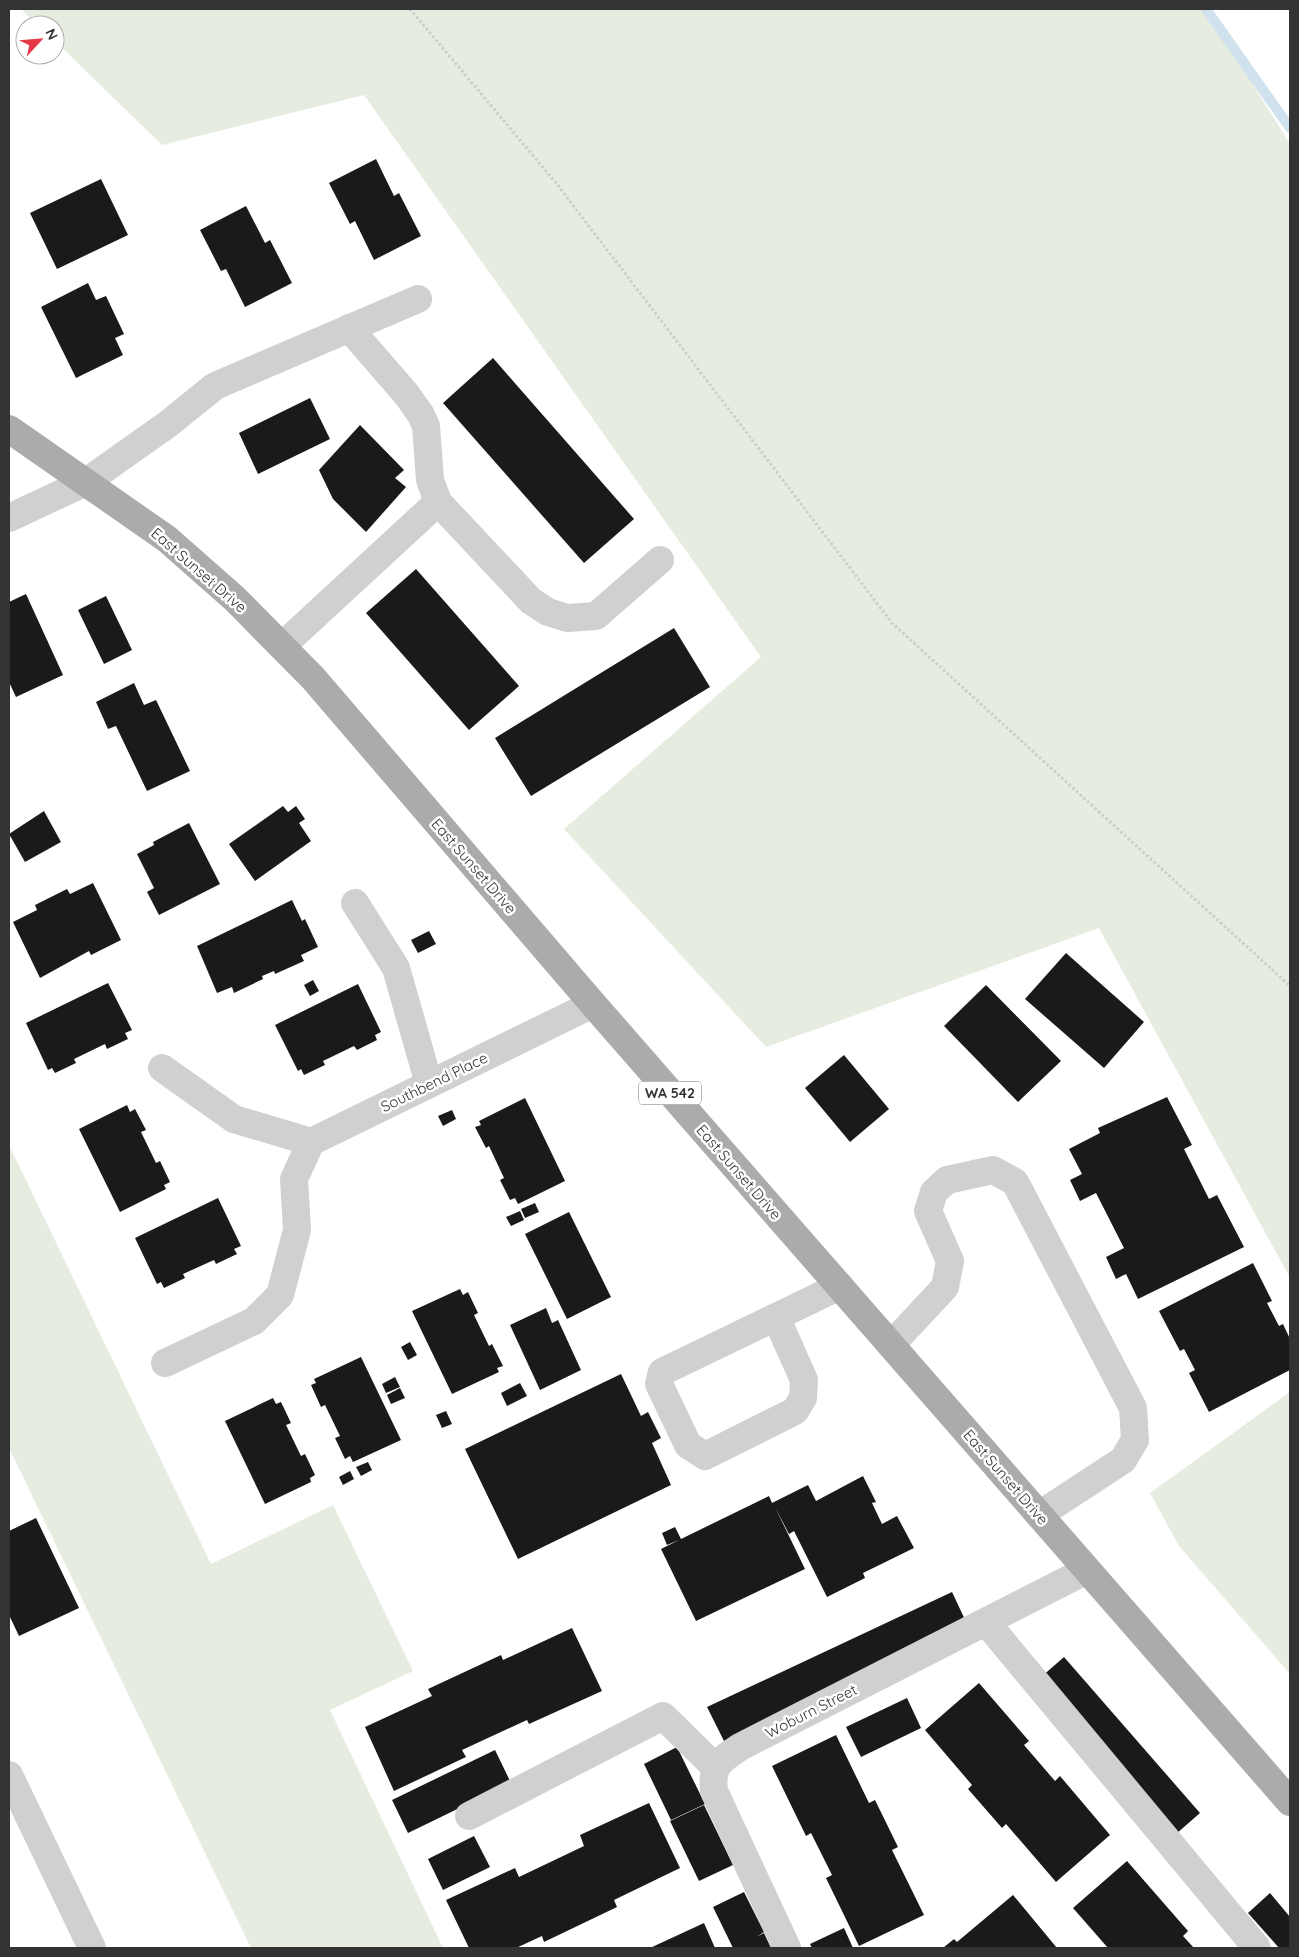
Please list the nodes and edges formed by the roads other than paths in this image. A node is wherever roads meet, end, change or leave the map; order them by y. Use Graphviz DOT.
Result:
graph roads {
  1 [pos="418,299"];
  2 [pos="349,328"];
  3 [pos="9,429"];
  4 [pos="86,482"];
  5 [pos="438,502"];
  6 [pos="9,518"];
  7 [pos="660,560"];
  8 [pos="282,646"];
  9 [pos="355,903"];
  10 [pos="593,1004"];
  11 [pos="162,1068"];
  12 [pos="429,1084"];
  13 [pos="311,1142"];
  14 [pos="840,1286"];
  15 [pos="776,1317"];
  16 [pos="891,1345"];
  17 [pos="165,1363"];
  18 [pos="1039,1515"];
  19 [pos="1088,1570"];
  20 [pos="986,1622"];
  21 [pos="715,1767"];
  22 [pos="9,1775"];
  23 [pos="1290,1802"];
  24 [pos="469,1816"];
  25 [pos="92,1948"];
  26 [pos="787,1948"];
  27 [pos="1257,1948"];
  1 -- 2 [label="street"];
  2 -- 4 [label="street"];
  2 -- 5 [label="street"];
  3 -- 4 [label="main road, East Sunset Drive / WA 542"];
  4 -- 6 [label="street"];
  4 -- 8 [label="main road, East Sunset Drive / WA 542"];
  5 -- 7 [label="street"];
  5 -- 8 [label="street"];
  8 -- 10 [label="main road, East Sunset Drive / WA 542"];
  9 -- 12 [label="street"];
  10 -- 12 [label="street, Southbend Place"];
  10 -- 14 [label="main road, East Sunset Drive / WA 542"];
  11 -- 13 [label="street"];
  12 -- 13 [label="street, Southbend Place"];
  13 -- 17 [label="street"];
  14 -- 15 [label="street"];
  14 -- 16 [label="main road, East Sunset Drive / WA 542"];
  15 -- 15 [label="street"];
  16 -- 18 [label="main road, East Sunset Drive / WA 542"];
  16 -- 18 [label="street"];
  18 -- 19 [label="main road, East Sunset Drive / WA 542"];
  19 -- 20 [label="street, Woburn Street"];
  19 -- 23 [label="main road, East Sunset Drive / WA 542"];
  20 -- 21 [label="street, Woburn Street"];
  20 -- 27 [label="street"];
  21 -- 24 [label="street"];
  21 -- 26 [label="street"];
  22 -- 25 [label="street"];
}
